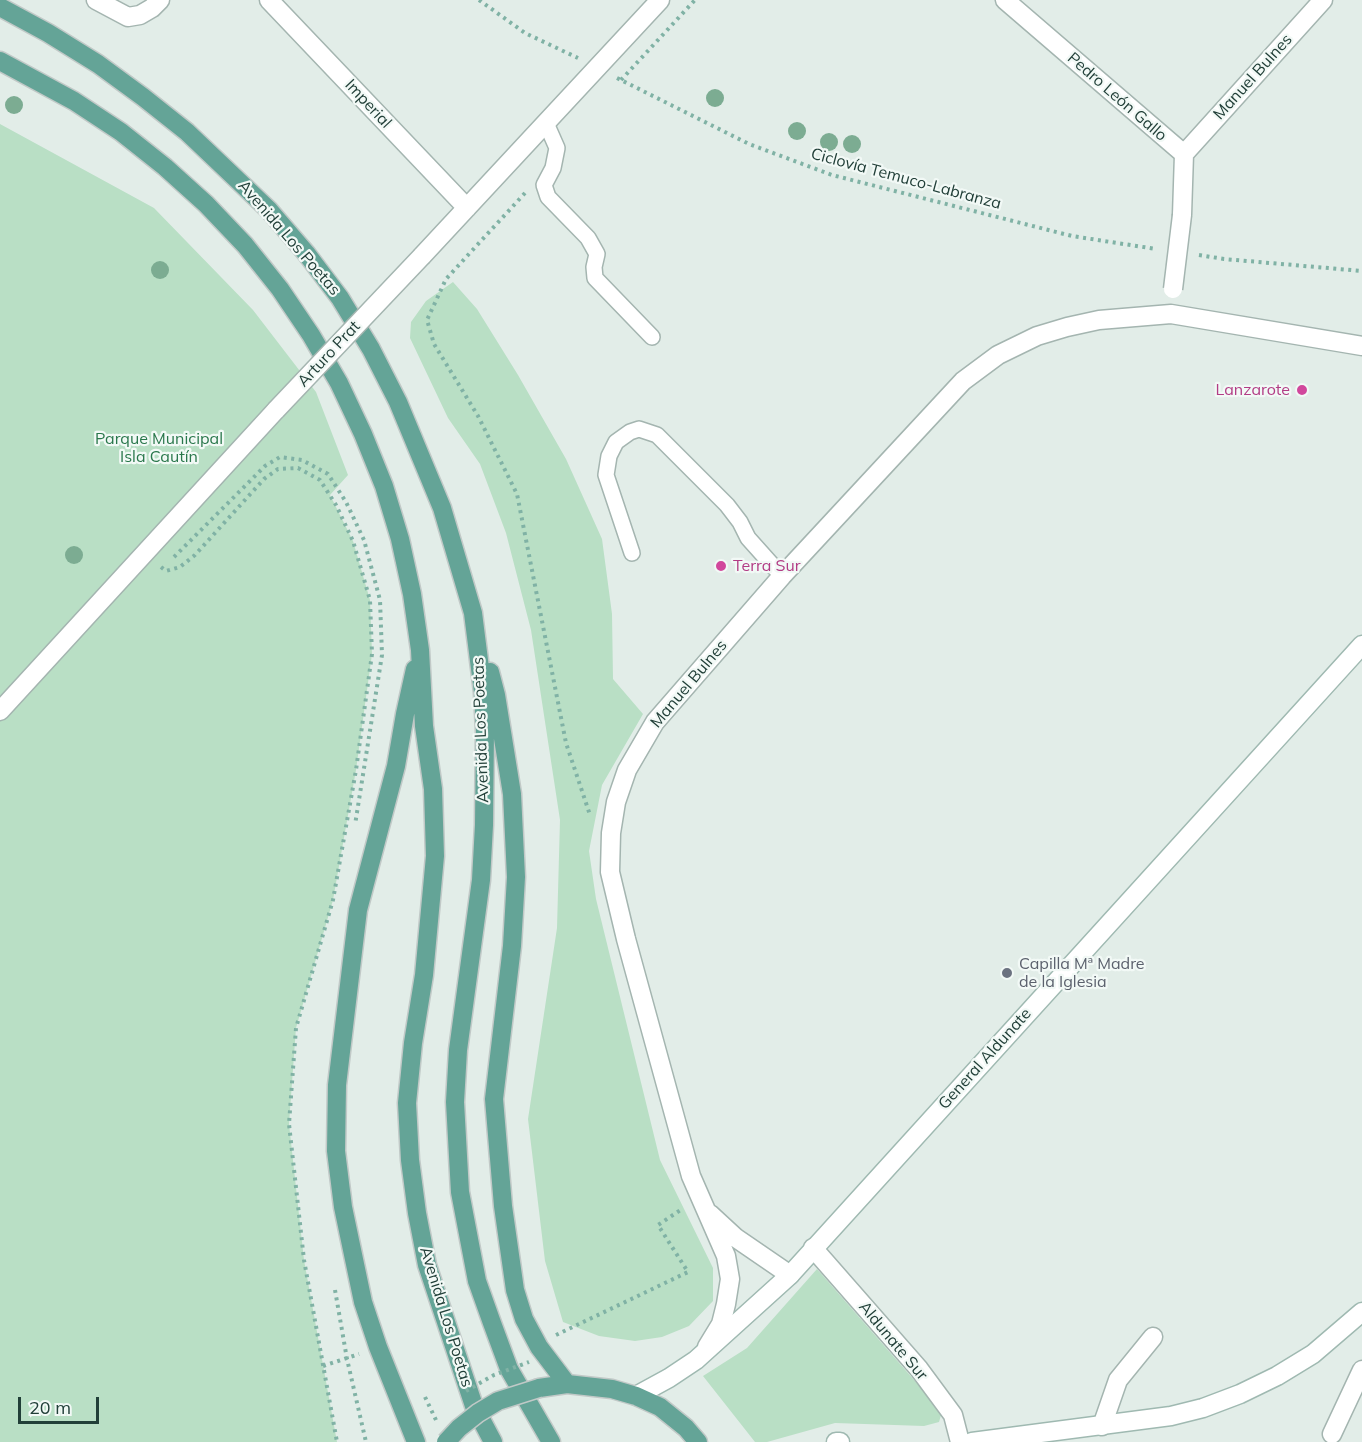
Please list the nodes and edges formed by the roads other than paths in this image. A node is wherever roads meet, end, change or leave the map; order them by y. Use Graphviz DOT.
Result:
graph roads {
  1 [pos="96,0"];
  2 [pos="160,0"];
  3 [pos="269,0"];
  4 [pos="660,0"];
  5 [pos="1005,0"];
  6 [pos="1323,0"];
  7 [pos="0,7"];
  8 [pos="0,61"];
  9 [pos="546,123"];
  10 [pos="1184,154"];
  11 [pos="466,208"];
  12 [pos="1171,314"];
  13 [pos="652,337"];
  14 [pos="1362,346"];
  15 [pos="632,553"];
  16 [pos="782,576"];
  17 [pos="473,613"];
  18 [pos="1362,645"];
  19 [pos="420,650"];
  20 [pos="0,711"];
  21 [pos="702,1203"];
  22 [pos="813,1248"];
  23 [pos="790,1275"];
  24 [pos="1362,1312"];
  25 [pos="1153,1337"];
  26 [pos="703,1354"];
  27 [pos="1362,1370"];
  28 [pos="567,1384"];
  29 [pos="636,1396"];
  30 [pos="1102,1426"];
  31 [pos="1332,1434"];
  32 [pos="417,1442"];
  33 [pos="446,1442"];
  34 [pos="493,1442"];
  35 [pos="551,1442"];
  36 [pos="698,1442"];
  37 [pos="836,1442"];
  38 [pos="840,1442"];
  39 [pos="960,1442"];
  40 [pos="972,1442"];
  1 -- 2 [label="street"];
  3 -- 11 [label="street, Imperial"];
  4 -- 9 [label="street, Arturo Prat"];
  5 -- 10 [label="street, Pedro León Gallo"];
  6 -- 10 [label="street, Manuel Bulnes"];
  7 -- 17 [label="main road, Avenida Los Poetas"];
  8 -- 19 [label="main road, Avenida Los Poetas"];
  9 -- 11 [label="street, Arturo Prat"];
  9 -- 13 [label="lane"];
  10 -- 12 [label="street, bridge"];
  11 -- 20 [label="street, Arturo Prat, bridge"];
  12 -- 14 [label="street"];
  12 -- 16 [label="street, Manuel Bulnes"];
  15 -- 16 [label="lane"];
  16 -- 21 [label="street, Manuel Bulnes"];
  17 -- 28 [label="main road"];
  17 -- 35 [label="main road, Avenida Los Poetas"];
  18 -- 22 [label="street, General Aldunate"];
  19 -- 32 [label="main road"];
  19 -- 34 [label="main road, Avenida Los Poetas"];
  21 -- 23 [label="street, Manuel Bulnes"];
  21 -- 26 [label="street, Manuel Bulnes"];
  22 -- 23 [label="street, General Aldunate"];
  22 -- 39 [label="street, Aldunate Sur"];
  23 -- 26 [label="street, General Aldunate"];
  24 -- 30 [label="street"];
  25 -- 30 [label="street"];
  26 -- 29 [label="street, General Aldunate"];
  27 -- 31 [label="street"];
  28 -- 29 [label="main road"];
  28 -- 33 [label="main road, bridge"];
  29 -- 36 [label="main road"];
  30 -- 40 [label="street"];
  37 -- 38 [label="street"];
}
